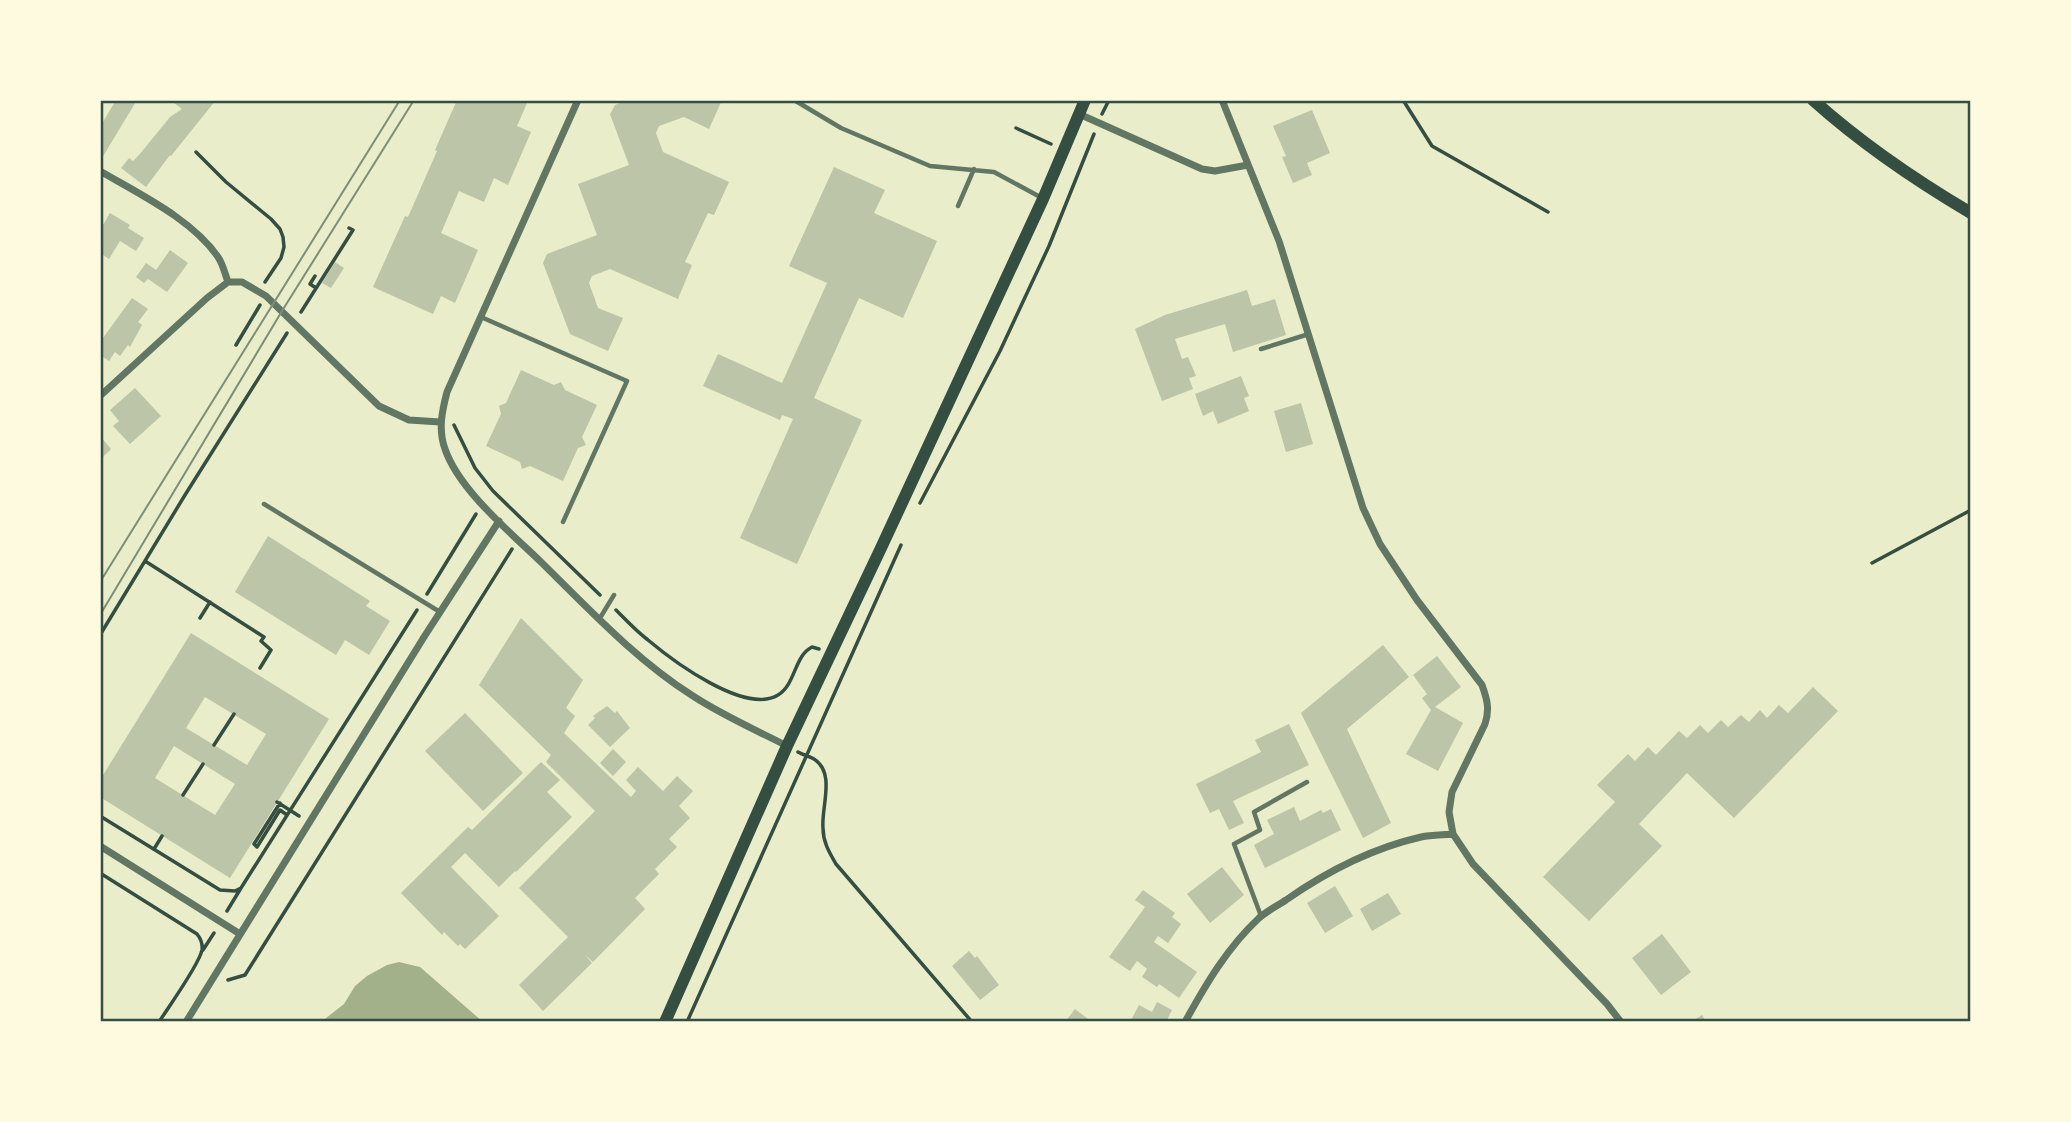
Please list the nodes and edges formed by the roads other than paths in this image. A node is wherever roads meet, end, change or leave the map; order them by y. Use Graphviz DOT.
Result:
graph roads {
  1 [pos="578,100"];
  2 [pos="794,100"];
  3 [pos="1085,100"];
  4 [pos="1222,100"];
  5 [pos="1813,100"];
  6 [pos="1079,114"];
  7 [pos="1248,165"];
  8 [pos="974,169"];
  9 [pos="100,172"];
  10 [pos="1042,199"];
  11 [pos="958,206"];
  12 [pos="1971,213"];
  13 [pos="228,282"];
  14 [pos="480,317"];
  15 [pos="1309,334"];
  16 [pos="1261,349"];
  17 [pos="358,374"];
  18 [pos="354,383"];
  19 [pos="100,396"];
  20 [pos="394,403"];
  21 [pos="390,411"];
  22 [pos="441,419"];
  23 [pos="264,504"];
  24 [pos="499,521"];
  25 [pos="563,522"];
  26 [pos="614,595"];
  27 [pos="440,612"];
  28 [pos="599,619"];
  29 [pos="787,746"];
  30 [pos="1307,782"];
  31 [pos="1453,834"];
  32 [pos="100,846"];
  33 [pos="1261,916"];
  34 [pos="240,934"];
  35 [pos="186,1022"];
  36 [pos="665,1022"];
  37 [pos="1185,1022"];
  38 [pos="1621,1022"];
  1 -- 14 [label="street"];
  2 -- 8 [label="lane"];
  3 -- 6 [label="main road"];
  4 -- 7 [label="street"];
  5 -- 12 [label="main road"];
  6 -- 7 [label="street"];
  6 -- 10 [label="main road"];
  7 -- 15 [label="street"];
  8 -- 10 [label="lane"];
  8 -- 11 [label="lane"];
  9 -- 13 [label="street"];
  10 -- 29 [label="main road"];
  13 -- 18 [label="street"];
  13 -- 19 [label="street"];
  14 -- 22 [label="street"];
  14 -- 25 [label="lane"];
  15 -- 16 [label="lane"];
  15 -- 31 [label="street"];
  17 -- 18 [label="lane"];
  18 -- 21 [label="street"];
  20 -- 21 [label="lane"];
  21 -- 22 [label="street"];
  22 -- 24 [label="street"];
  23 -- 27 [label="lane"];
  24 -- 27 [label="street"];
  24 -- 28 [label="street"];
  26 -- 28 [label="lane"];
  27 -- 34 [label="street"];
  28 -- 29 [label="street"];
  29 -- 36 [label="main road"];
  30 -- 33 [label="lane"];
  31 -- 33 [label="street"];
  31 -- 38 [label="street"];
  32 -- 34 [label="street"];
  33 -- 37 [label="street"];
  34 -- 35 [label="street"];
}
